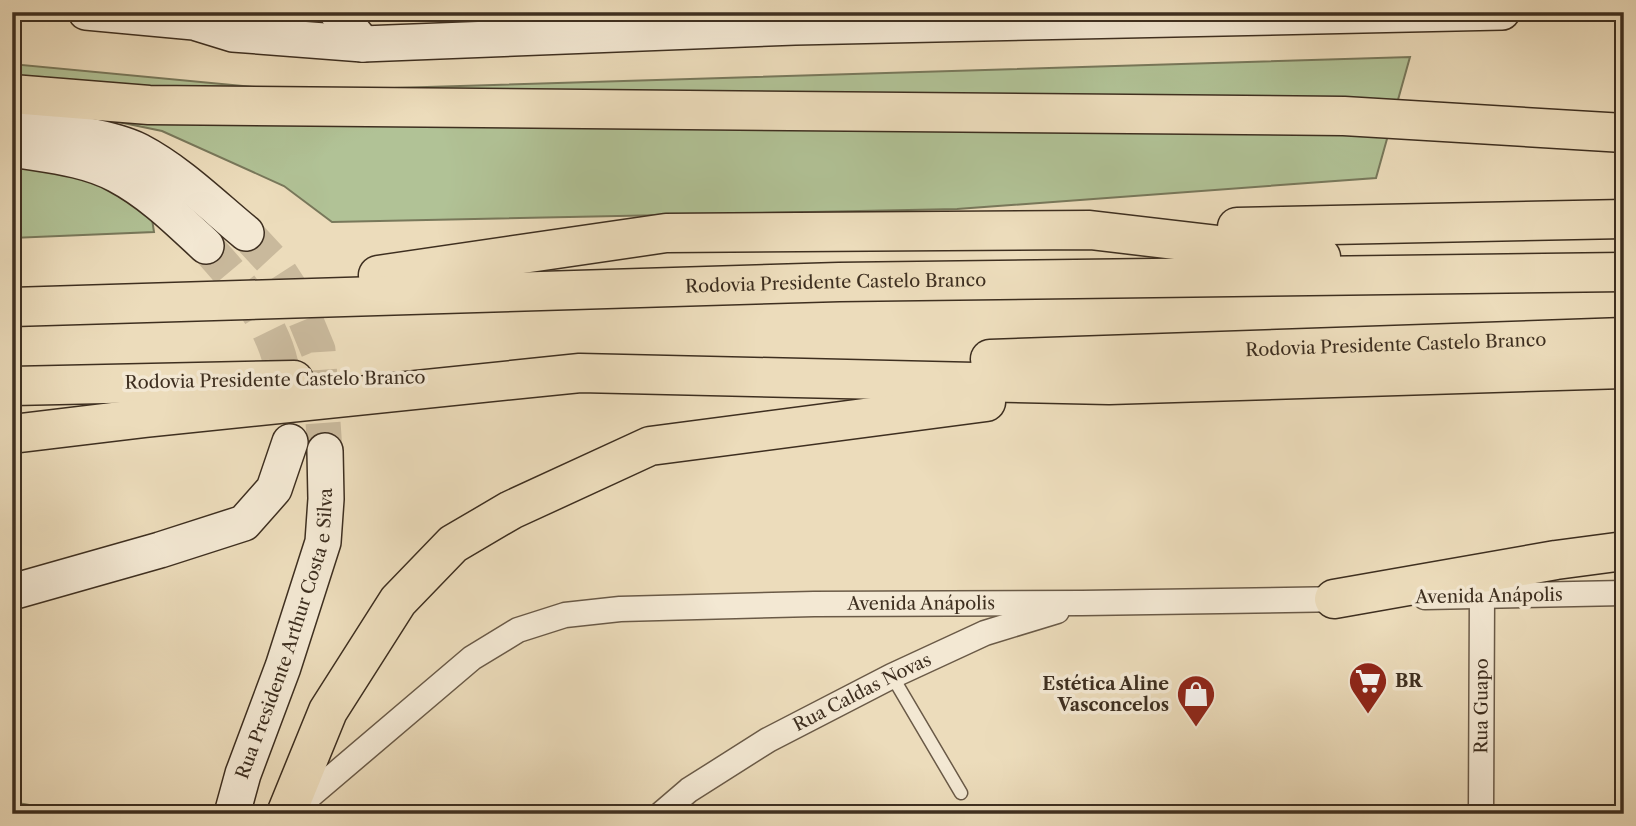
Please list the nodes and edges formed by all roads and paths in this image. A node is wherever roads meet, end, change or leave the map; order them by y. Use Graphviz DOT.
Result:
graph roads {
  1 [pos="86,12"];
  2 [pos="337,12"];
  3 [pos="1502,12"];
  4 [pos="1398,14"];
  5 [pos="204,15"];
  6 [pos="1007,17"];
  7 [pos="894,19"];
  8 [pos="363,44"];
  9 [pos="12,94"];
  10 [pos="12,125"];
  11 [pos="1624,133"];
  12 [pos="12,149"];
  13 [pos="1624,219"];
  14 [pos="1090,230"];
  15 [pos="246,233"];
  16 [pos="206,246"];
  17 [pos="1624,272"];
  18 [pos="1483,275"];
  19 [pos="189,302"];
  20 [pos="18,305"];
  21 [pos="1624,337"];
  22 [pos="1326,347"];
  23 [pos="1624,369"];
  24 [pos="580,373"];
  25 [pos="12,386"];
  26 [pos="1109,386"];
  27 [pos="12,434"];
  28 [pos="290,442"];
  29 [pos="325,451"];
  30 [pos="1624,551"];
  31 [pos="12,592"];
  32 [pos="1624,593"];
  33 [pos="1482,596"];
  34 [pos="1334,599"];
  35 [pos="1082,603"];
  36 [pos="892,676"];
  37 [pos="961,793"];
  38 [pos="232,814"];
  39 [pos="287,814"];
  40 [pos="661,814"];
  41 [pos="1481,814"];
  1 -- 5 [label="main road"];
  2 -- 8 [label="main road"];
  3 -- 4 [label="main road"];
  4 -- 6 [label="main road"];
  5 -- 8 [label="main road"];
  6 -- 7 [label="main road"];
  7 -- 8 [label="main road"];
  9 -- 11 [label="highway"];
  10 -- 15 [label="main road"];
  12 -- 16 [label="main road"];
  13 -- 14 [label="highway, Rodovia Presidente Castelo Branco"];
  14 -- 18 [label="highway, Rodovia Presidente Castelo Branco"];
  14 -- 19 [label="highway, Rodovia Presidente Castelo Branco"];
  17 -- 18 [label="highway, Rodovia Presidente Castelo Branco"];
  18 -- 19 [label="highway, Rodovia Presidente Castelo Branco"];
  19 -- 20 [label="highway, Rodovia Presidente Castelo Branco"];
  21 -- 22 [label="highway, Rodovia Presidente Castelo Branco"];
  22 -- 24 [label="highway, Rodovia Presidente Castelo Branco"];
  22 -- 26 [label="highway"];
  23 -- 26 [label="highway, Rodovia Presidente Castelo Branco"];
  24 -- 25 [label="highway, Rodovia Presidente Castelo Branco"];
  24 -- 26 [label="highway, Rodovia Presidente Castelo Branco"];
  24 -- 27 [label="highway"];
  26 -- 39 [label="highway"];
  28 -- 31 [label="main road"];
  29 -- 38 [label="main road, Rua Presidente Arthur Costa e Silva"];
  30 -- 34 [label="highway"];
  32 -- 33 [label="street, Avenida Anápolis"];
  33 -- 34 [label="street, Avenida Anápolis"];
  33 -- 41 [label="street, Rua Guapo"];
  34 -- 35 [label="street, Avenida Anápolis"];
  35 -- 36 [label="street, Rua Caldas Novas"];
  35 -- 39 [label="street, Avenida Anápolis"];
  36 -- 37 [label="lane"];
  36 -- 40 [label="street, Rua Caldas Novas"];
}
